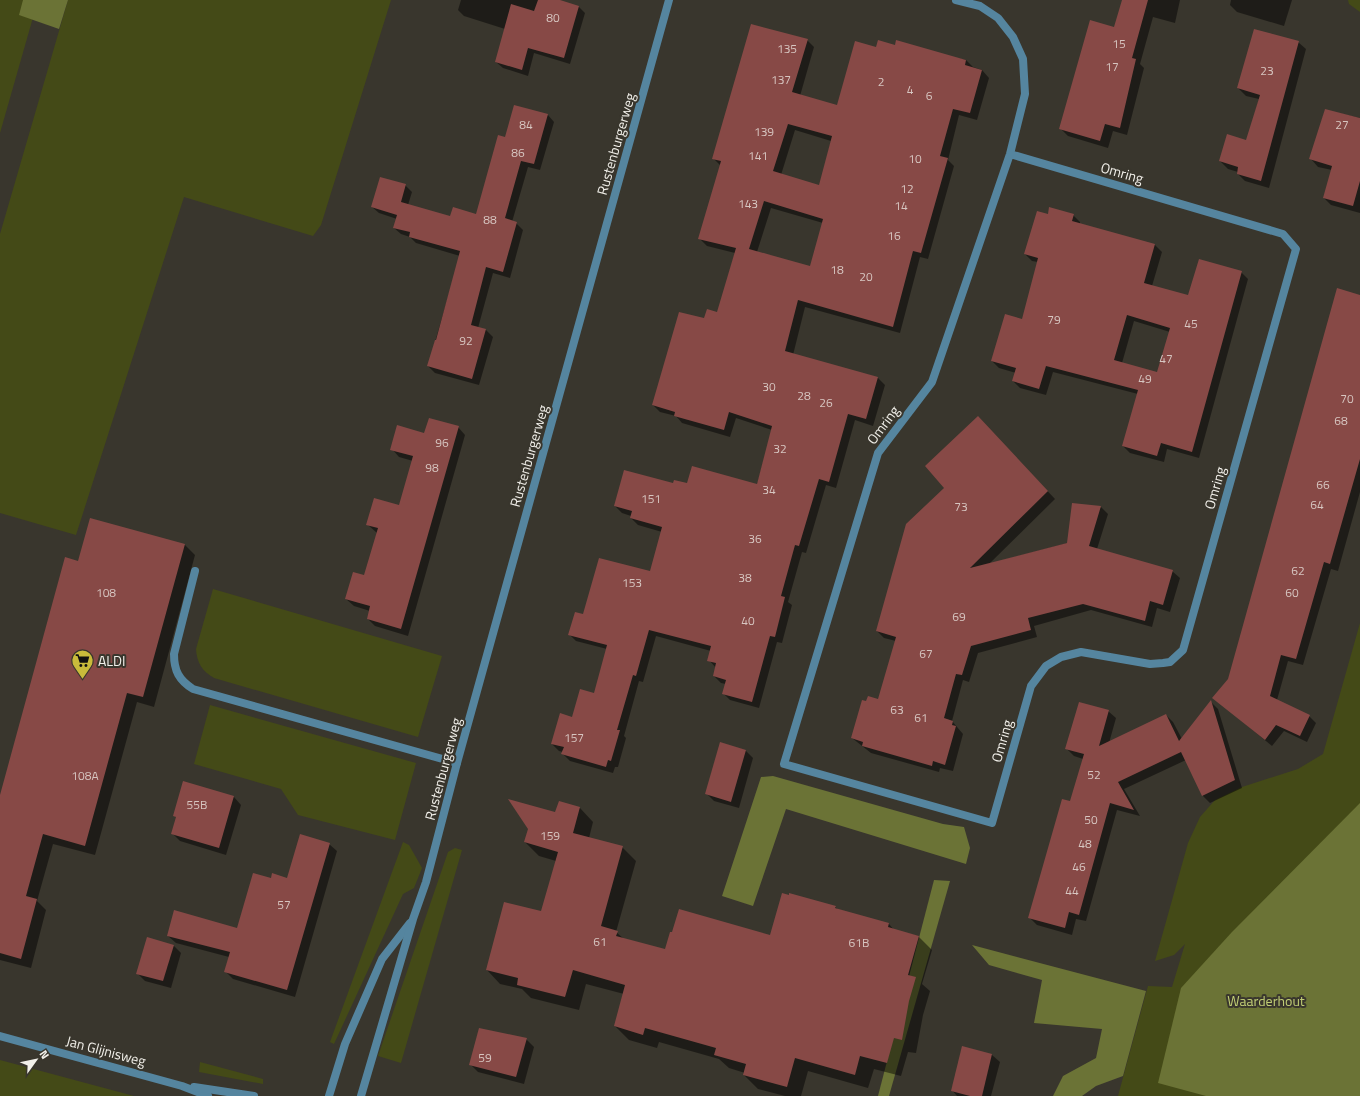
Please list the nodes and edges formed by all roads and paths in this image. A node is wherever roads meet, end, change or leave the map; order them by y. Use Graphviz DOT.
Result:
graph roads {
  1 [pos="669,0"];
  2 [pos="956,0"];
  3 [pos="1010,154"];
  4 [pos="195,571"];
  5 [pos="457,763"];
  6 [pos="413,919"];
  7 [pos="0,1036"];
  8 [pos="182,1086"];
  9 [pos="208,1096"];
  10 [pos="254,1096"];
  11 [pos="329,1096"];
  12 [pos="361,1096"];
  1 -- 5 [label="street, Rustenburgerweg"];
  2 -- 3 [label="street, Omring"];
  3 -- 3 [label="street, Omring"];
  4 -- 5 [label="street"];
  5 -- 6 [label="street, Rustenburgerweg"];
  6 -- 11 [label="street, Rustenburgerweg"];
  6 -- 12 [label="street, Rustenburgerweg"];
  7 -- 8 [label="street, Jan Glijnisweg"];
  8 -- 9 [label="street, Jan Glijnisweg"];
  8 -- 10 [label="street, Jan Glijnisweg"];
}
